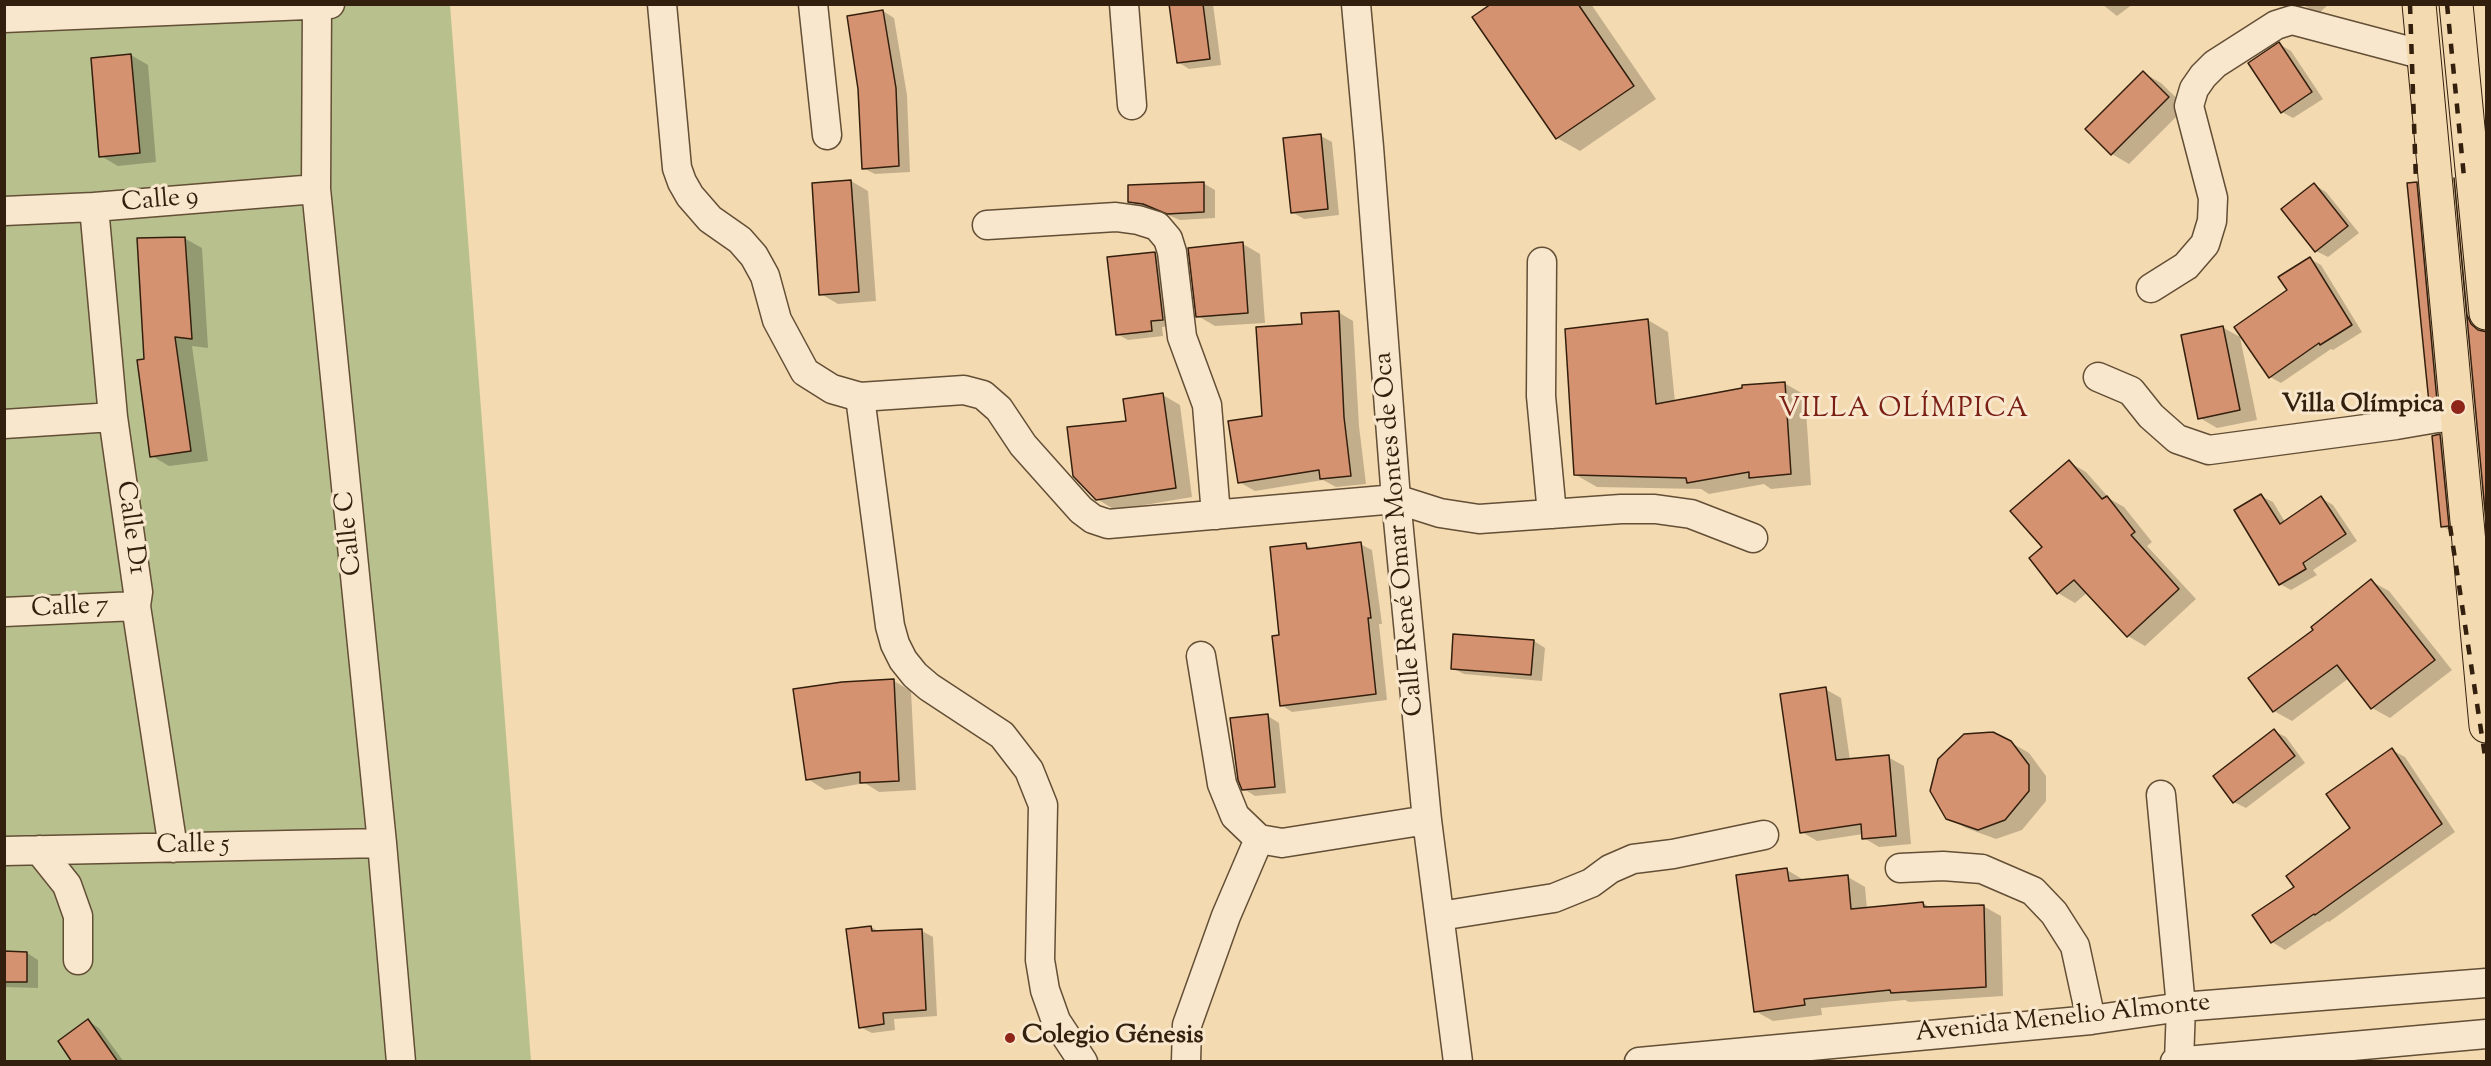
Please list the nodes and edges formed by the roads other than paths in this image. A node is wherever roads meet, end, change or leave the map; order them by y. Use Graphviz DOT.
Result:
graph roads {
  1 [pos="662,4"];
  2 [pos="813,4"];
  3 [pos="1124,4"];
  4 [pos="1356,4"];
  5 [pos="2419,4"];
  6 [pos="2456,4"];
  7 [pos="321,5"];
  8 [pos="108,9"];
  9 [pos="4,18"];
  10 [pos="2424,55"];
  11 [pos="1132,105"];
  12 [pos="827,135"];
  13 [pos="2480,173"];
  14 [pos="316,189"];
  15 [pos="94,207"];
  16 [pos="4,211"];
  17 [pos="987,225"];
  18 [pos="1542,262"];
  19 [pos="2151,288"];
  20 [pos="2486,297"];
  21 [pos="2098,377"];
  22 [pos="860,397"];
  23 [pos="113,417"];
  24 [pos="2458,417"];
  25 [pos="4,424"];
  26 [pos="1396,499"];
  27 [pos="1552,513"];
  28 [pos="1216,515"];
  29 [pos="1753,538"];
  30 [pos="136,606"];
  31 [pos="4,612"];
  32 [pos="1201,656"];
  33 [pos="2487,726"];
  34 [pos="2161,795"];
  35 [pos="1427,820"];
  36 [pos="1764,835"];
  37 [pos="1259,839"];
  38 [pos="382,843"];
  39 [pos="172,848"];
  40 [pos="39,850"];
  41 [pos="4,851"];
  42 [pos="1900,868"];
  43 [pos="1440,916"];
  44 [pos="78,960"];
  45 [pos="2487,983"];
  46 [pos="2181,1007"];
  47 [pos="2091,1020"];
  48 [pos="2487,1034"];
  49 [pos="2177,1061"];
  50 [pos="401,1062"];
  51 [pos="1083,1062"];
  52 [pos="1186,1062"];
  53 [pos="1458,1062"];
  54 [pos="1639,1062"];
  1 -- 22 [label="street"];
  2 -- 12 [label="street"];
  3 -- 11 [label="street"];
  4 -- 26 [label="street, Calle René Omar Montes de Oca"];
  5 -- 10 [label="main road"];
  6 -- 13 [label="main road"];
  7 -- 8 [label="street"];
  7 -- 14 [label="street, Calle C"];
  8 -- 9 [label="street"];
  10 -- 19 [label="street"];
  10 -- 24 [label="main road"];
  13 -- 20 [label="main road"];
  14 -- 15 [label="street, Calle 9"];
  14 -- 38 [label="street, Calle C"];
  15 -- 16 [label="street, Calle 9"];
  15 -- 23 [label="street, Calle D1"];
  17 -- 28 [label="street"];
  18 -- 27 [label="street"];
  21 -- 24 [label="street"];
  22 -- 28 [label="street"];
  22 -- 51 [label="street"];
  23 -- 25 [label="street"];
  23 -- 30 [label="street, Calle D1"];
  24 -- 33 [label="main road"];
  26 -- 27 [label="street"];
  26 -- 28 [label="street"];
  26 -- 35 [label="street, Calle René Omar Montes de Oca"];
  27 -- 29 [label="street"];
  30 -- 31 [label="street, Calle 7"];
  30 -- 39 [label="street, Calle D1"];
  32 -- 37 [label="street"];
  34 -- 46 [label="street"];
  35 -- 37 [label="street"];
  35 -- 43 [label="street, Calle René Omar Montes de Oca"];
  36 -- 43 [label="street"];
  37 -- 52 [label="street"];
  38 -- 39 [label="street, Calle 5"];
  38 -- 50 [label="street, Calle C"];
  39 -- 40 [label="street, Calle 5"];
  40 -- 41 [label="street, Calle 5"];
  40 -- 44 [label="street"];
  42 -- 47 [label="street"];
  43 -- 53 [label="street, Calle René Omar Montes de Oca"];
  45 -- 46 [label="street, Avenida Menelio Almonte"];
  46 -- 47 [label="street, Avenida Menelio Almonte"];
  46 -- 49 [label="street"];
  47 -- 54 [label="street, Avenida Menelio Almonte"];
  48 -- 49 [label="street, Avenida Menelio Almonte"];
}
